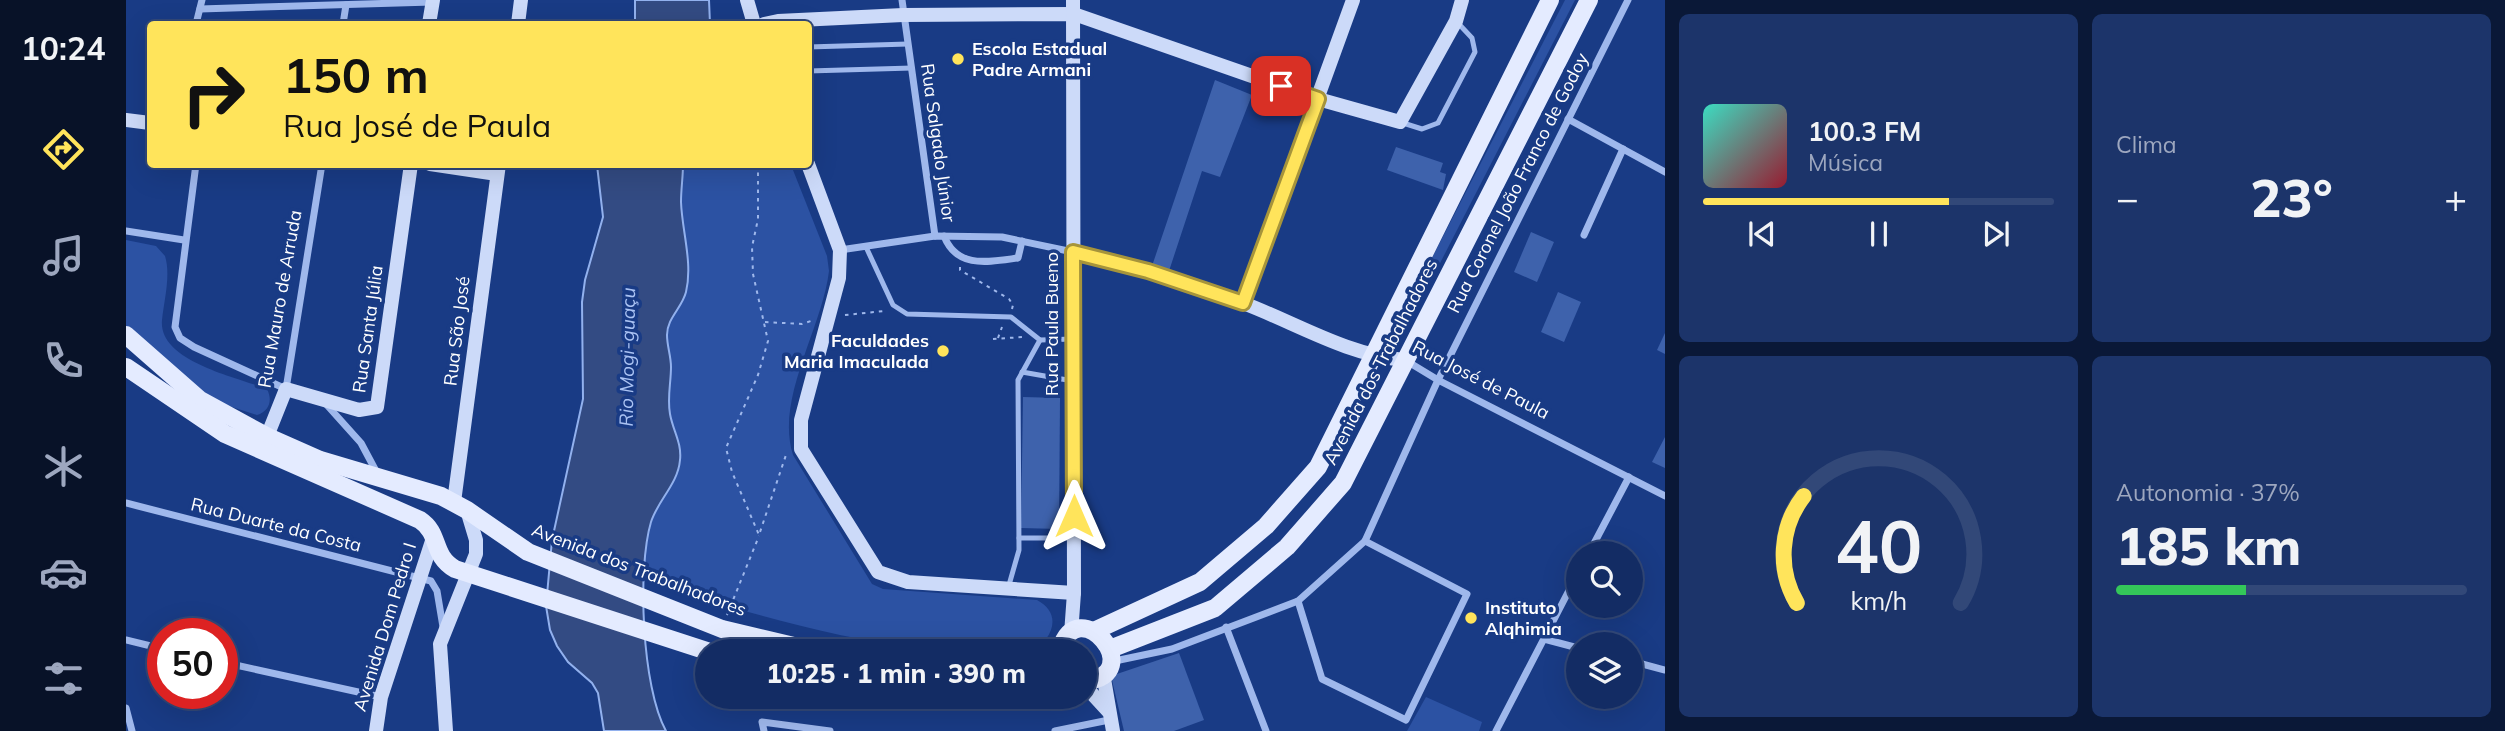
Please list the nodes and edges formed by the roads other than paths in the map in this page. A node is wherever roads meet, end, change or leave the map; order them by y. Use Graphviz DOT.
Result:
graph roads {
  1 [pos="202,0"];
  2 [pos="521,0"];
  3 [pos="747,0"];
  4 [pos="1353,0"];
  5 [pos="1462,0"];
  6 [pos="1550,0"];
  7 [pos="1590,0"];
  8 [pos="1628,0"];
  9 [pos="432,1"];
  10 [pos="346,5"];
  11 [pos="903,7"];
  12 [pos="1073,7"];
  13 [pos="200,9"];
  14 [pos="197,21"];
  15 [pos="343,21"];
  16 [pos="429,21"];
  17 [pos="518,21"];
  18 [pos="753,21"];
  19 [pos="778,21"];
  20 [pos="1456,21"];
  21 [pos="908,44"];
  22 [pos="812,47"];
  23 [pos="912,68"];
  24 [pos="812,71"];
  25 [pos="1318,99"];
  26 [pos="1568,119"];
  27 [pos="126,120"];
  28 [pos="147,122"];
  29 [pos="1400,122"];
  30 [pos="1623,149"];
  31 [pos="195,168"];
  32 [pos="321,168"];
  33 [pos="410,168"];
  34 [pos="809,168"];
  35 [pos="498,169"];
  36 [pos="1665,172"];
  37 [pos="126,231"];
  38 [pos="1584,235"];
  39 [pos="940,236"];
  40 [pos="184,240"];
  41 [pos="1023,242"];
  42 [pos="866,247"];
  43 [pos="840,250"];
  44 [pos="1073,252"];
  45 [pos="1243,303"];
  46 [pos="126,335"];
  47 [pos="1073,339"];
  48 [pos="1040,340"];
  49 [pos="1373,357"];
  50 [pos="1404,359"];
  51 [pos="128,372"];
  52 [pos="1022,372"];
  53 [pos="1438,380"];
  54 [pos="1073,381"];
  55 [pos="286,389"];
  56 [pos="323,400"];
  57 [pos="264,444"];
  58 [pos="379,476"];
  59 [pos="1629,477"];
  60 [pos="1665,496"];
  61 [pos="126,503"];
  62 [pos="461,506"];
  63 [pos="434,535"];
  64 [pos="1018,538"];
  65 [pos="1074,538"];
  66 [pos="1365,541"];
  67 [pos="1595,541"];
  68 [pos="470,574"];
  69 [pos="419,578"];
  70 [pos="1007,589"];
  71 [pos="1074,593"];
  72 [pos="1566,596"];
  73 [pos="1298,601"];
  74 [pos="1226,627"];
  75 [pos="1094,631"];
  76 [pos="444,635"];
  77 [pos="764,639"];
  78 [pos="1065,639"];
  79 [pos="1071,639"];
  80 [pos="1544,639"];
  81 [pos="126,640"];
  82 [pos="147,645"];
  83 [pos="1566,645"];
  84 [pos="695,647"];
  85 [pos="1108,661"];
  86 [pos="1643,664"];
  87 [pos="238,666"];
  88 [pos="1665,670"];
  89 [pos="1097,671"];
  90 [pos="381,697"];
  91 [pos="1097,703"];
  92 [pos="126,708"];
  93 [pos="1110,721"];
  94 [pos="132,731"];
  95 [pos="376,731"];
  96 [pos="446,731"];
  97 [pos="765,731"];
  98 [pos="830,731"];
  99 [pos="1055,731"];
  100 [pos="1266,731"];
  101 [pos="1496,731"];
  1 -- 13 [label="street"];
  2 -- 17 [label="main road"];
  3 -- 18 [label="main road"];
  4 -- 25 [label="main road"];
  5 -- 20 [label="main road"];
  6 -- 49 [label="main road, Avenida dos Trabalhadores"];
  7 -- 50 [label="main road, Avenida dos Trabalhadores"];
  8 -- 26 [label="street, Rua Coronel João Franco de Godoy"];
  9 -- 10 [label="street"];
  9 -- 16 [label="main road"];
  10 -- 13 [label="street"];
  10 -- 15 [label="street"];
  11 -- 12 [label="main road"];
  11 -- 19 [label="main road"];
  11 -- 21 [label="street, Rua Salgado Júnior"];
  12 -- 25 [label="main road"];
  12 -- 44 [label="main road, Rua Paula Bueno"];
  13 -- 14 [label="street"];
  20 -- 29 [label="main road"];
  20 -- 29 [label="lane"];
  21 -- 22 [label="lane"];
  21 -- 23 [label="street, Rua Salgado Júnior"];
  23 -- 24 [label="lane"];
  23 -- 39 [label="street, Rua Salgado Júnior"];
  25 -- 29 [label="main road"];
  25 -- 45 [label="main road"];
  26 -- 30 [label="street"];
  26 -- 53 [label="street, Rua Coronel João Franco de Godoy"];
  27 -- 28 [label="main road"];
  30 -- 36 [label="street"];
  30 -- 38 [label="street"];
  31 -- 40 [label="street"];
  32 -- 55 [label="street, Rua Mauro de Arruda"];
  33 -- 56 [label="main road, Rua Santa Júlia"];
  34 -- 43 [label="main road"];
  35 -- 62 [label="main road, Rua São José"];
  37 -- 40 [label="street"];
  39 -- 41 [label="street, Rua Salgado Júnior"];
  39 -- 41 [label="street"];
  39 -- 42 [label="street"];
  40 -- 55 [label="street"];
  41 -- 44 [label="street, Rua Salgado Júnior"];
  42 -- 43 [label="street"];
  42 -- 48 [label="lane"];
  43 -- 70 [label="main road"];
  44 -- 45 [label="main road, Rua José de Paula"];
  44 -- 47 [label="main road, Rua Paula Bueno"];
  45 -- 49 [label="main road, Rua José de Paula"];
  46 -- 57 [label="main road, Avenida dos Trabalhadores"];
  47 -- 48 [label="lane"];
  47 -- 54 [label="main road, Rua Paula Bueno"];
  48 -- 52 [label="lane"];
  49 -- 50 [label="main road, Rua José de Paula"];
  49 -- 75 [label="main road, Avenida dos Trabalhadores"];
  50 -- 53 [label="street, Rua José de Paula"];
  50 -- 85 [label="main road, Avenida dos Trabalhadores"];
  51 -- 57 [label="main road, Avenida dos Trabalhadores"];
  52 -- 54 [label="lane"];
  52 -- 64 [label="lane"];
  53 -- 59 [label="street, Rua José de Paula"];
  53 -- 66 [label="street, Rua Coronel João Franco de Godoy"];
  54 -- 65 [label="main road, Rua Paula Bueno"];
  55 -- 56 [label="main road, Rua Santa Júlia"];
  55 -- 57 [label="main road, Rua Mauro de Arruda"];
  56 -- 58 [label="street"];
  57 -- 58 [label="main road, Avenida dos Trabalhadores"];
  57 -- 63 [label="main road, Avenida dos Trabalhadores"];
  58 -- 62 [label="main road, Avenida dos Trabalhadores"];
  59 -- 60 [label="street, Rua José de Paula"];
  59 -- 67 [label="street"];
  61 -- 69 [label="street, Rua Duarte da Costa"];
  62 -- 68 [label="main road"];
  62 -- 77 [label="main road, Avenida dos Trabalhadores"];
  63 -- 68 [label="main road, Avenida dos Trabalhadores"];
  63 -- 69 [label="main road, Avenida Dom Pedro I"];
  64 -- 65 [label="lane"];
  64 -- 70 [label="lane"];
  65 -- 71 [label="main road, Rua Paula Bueno"];
  66 -- 73 [label="street"];
  66 -- 73 [label="street"];
  68 -- 76 [label="main road"];
  68 -- 84 [label="main road, Avenida dos Trabalhadores"];
  69 -- 76 [label="street"];
  69 -- 90 [label="main road, Avenida Dom Pedro I"];
  70 -- 71 [label="main road"];
  71 -- 78 [label="main road, Rua Paula Bueno"];
  72 -- 80 [label="street"];
  73 -- 74 [label="street"];
  74 -- 85 [label="street"];
  74 -- 100 [label="street"];
  75 -- 79 [label="main road"];
  75 -- 85 [label="main road"];
  76 -- 96 [label="main road"];
  80 -- 83 [label="street"];
  80 -- 101 [label="street"];
  81 -- 82 [label="street"];
  85 -- 89 [label="main road"];
  85 -- 93 [label="main road"];
  86 -- 88 [label="street"];
  87 -- 90 [label="street"];
  90 -- 95 [label="main road, Avenida Dom Pedro I"];
  91 -- 93 [label="main road"];
  92 -- 94 [label="street"];
  93 -- 99 [label="street"];
  97 -- 98 [label="street"];
}
